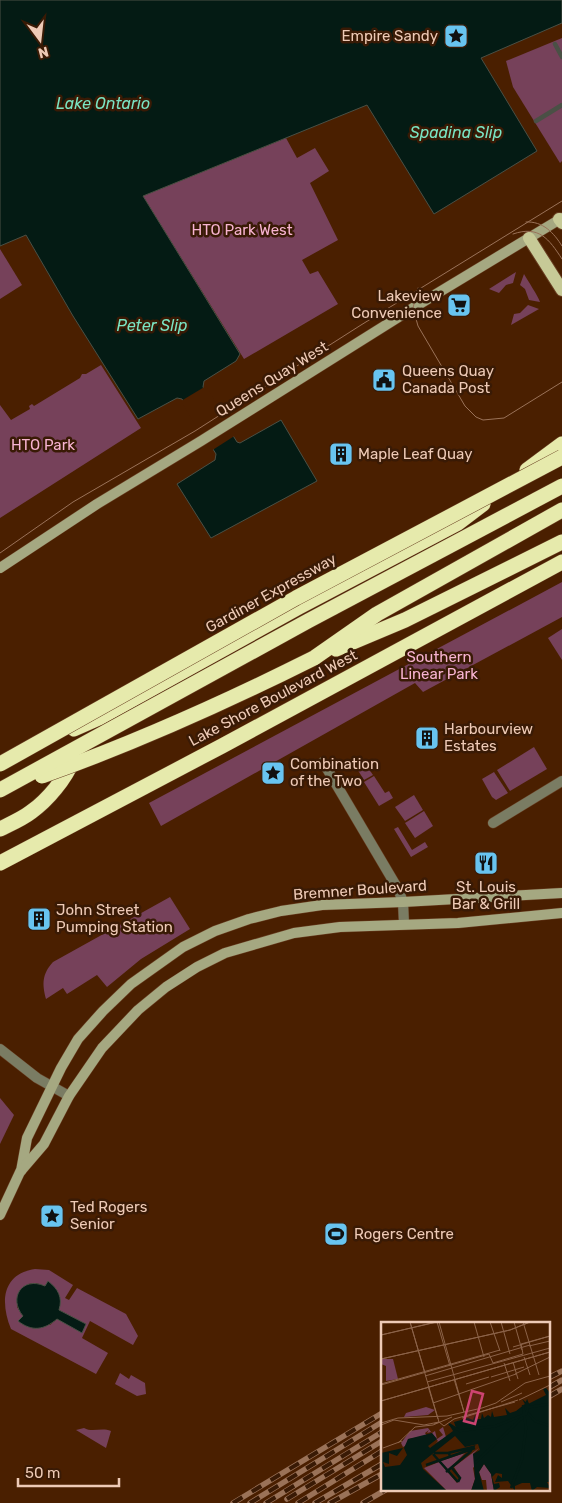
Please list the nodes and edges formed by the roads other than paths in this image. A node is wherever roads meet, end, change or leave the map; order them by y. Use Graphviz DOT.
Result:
graph roads {
  1 [pos="561,220"];
  2 [pos="529,238"];
  3 [pos="562,290"];
  4 [pos="562,444"];
  5 [pos="562,457"];
  6 [pos="562,486"];
  7 [pos="562,510"];
  8 [pos="562,542"];
  9 [pos="562,562"];
  10 [pos="0,568"];
  11 [pos="314,658"];
  12 [pos="99,718"];
  13 [pos="0,760"];
  14 [pos="323,762"];
  15 [pos="0,764"];
  16 [pos="562,781"];
  17 [pos="0,790"];
  18 [pos="493,823"];
  19 [pos="0,829"];
  20 [pos="0,863"];
  21 [pos="562,893"];
  22 [pos="403,902"];
  23 [pos="562,913"];
  24 [pos="404,924"];
  25 [pos="0,1049"];
  26 [pos="51,1087"];
  27 [pos="69,1096"];
  28 [pos="20,1172"];
  29 [pos="0,1215"];
  1 -- 2 [label="street, Queens Quay West"];
  2 -- 3 [label="main road"];
  2 -- 10 [label="street, Queens Quay West"];
  4 -- 12 [label="highway"];
  5 -- 15 [label="highway, Gardiner Expressway, bridge"];
  6 -- 17 [label="highway, bridge"];
  7 -- 11 [label="highway"];
  8 -- 11 [label="highway"];
  9 -- 20 [label="highway, Lake Shore Boulevard West"];
  11 -- 17 [label="highway, bridge"];
  12 -- 13 [label="highway"];
  12 -- 19 [label="highway"];
  14 -- 22 [label="street"];
  16 -- 18 [label="street"];
  21 -- 22 [label="street, Bremner Boulevard"];
  22 -- 24 [label="street"];
  22 -- 26 [label="street, Bremner Boulevard"];
  23 -- 24 [label="street, Bremner Boulevard"];
  24 -- 27 [label="street, Bremner Boulevard"];
  25 -- 26 [label="street"];
  26 -- 27 [label="street"];
  26 -- 28 [label="street, Bremner Boulevard"];
  27 -- 28 [label="street, Bremner Boulevard"];
  28 -- 29 [label="street, Bremner Boulevard"];
}
